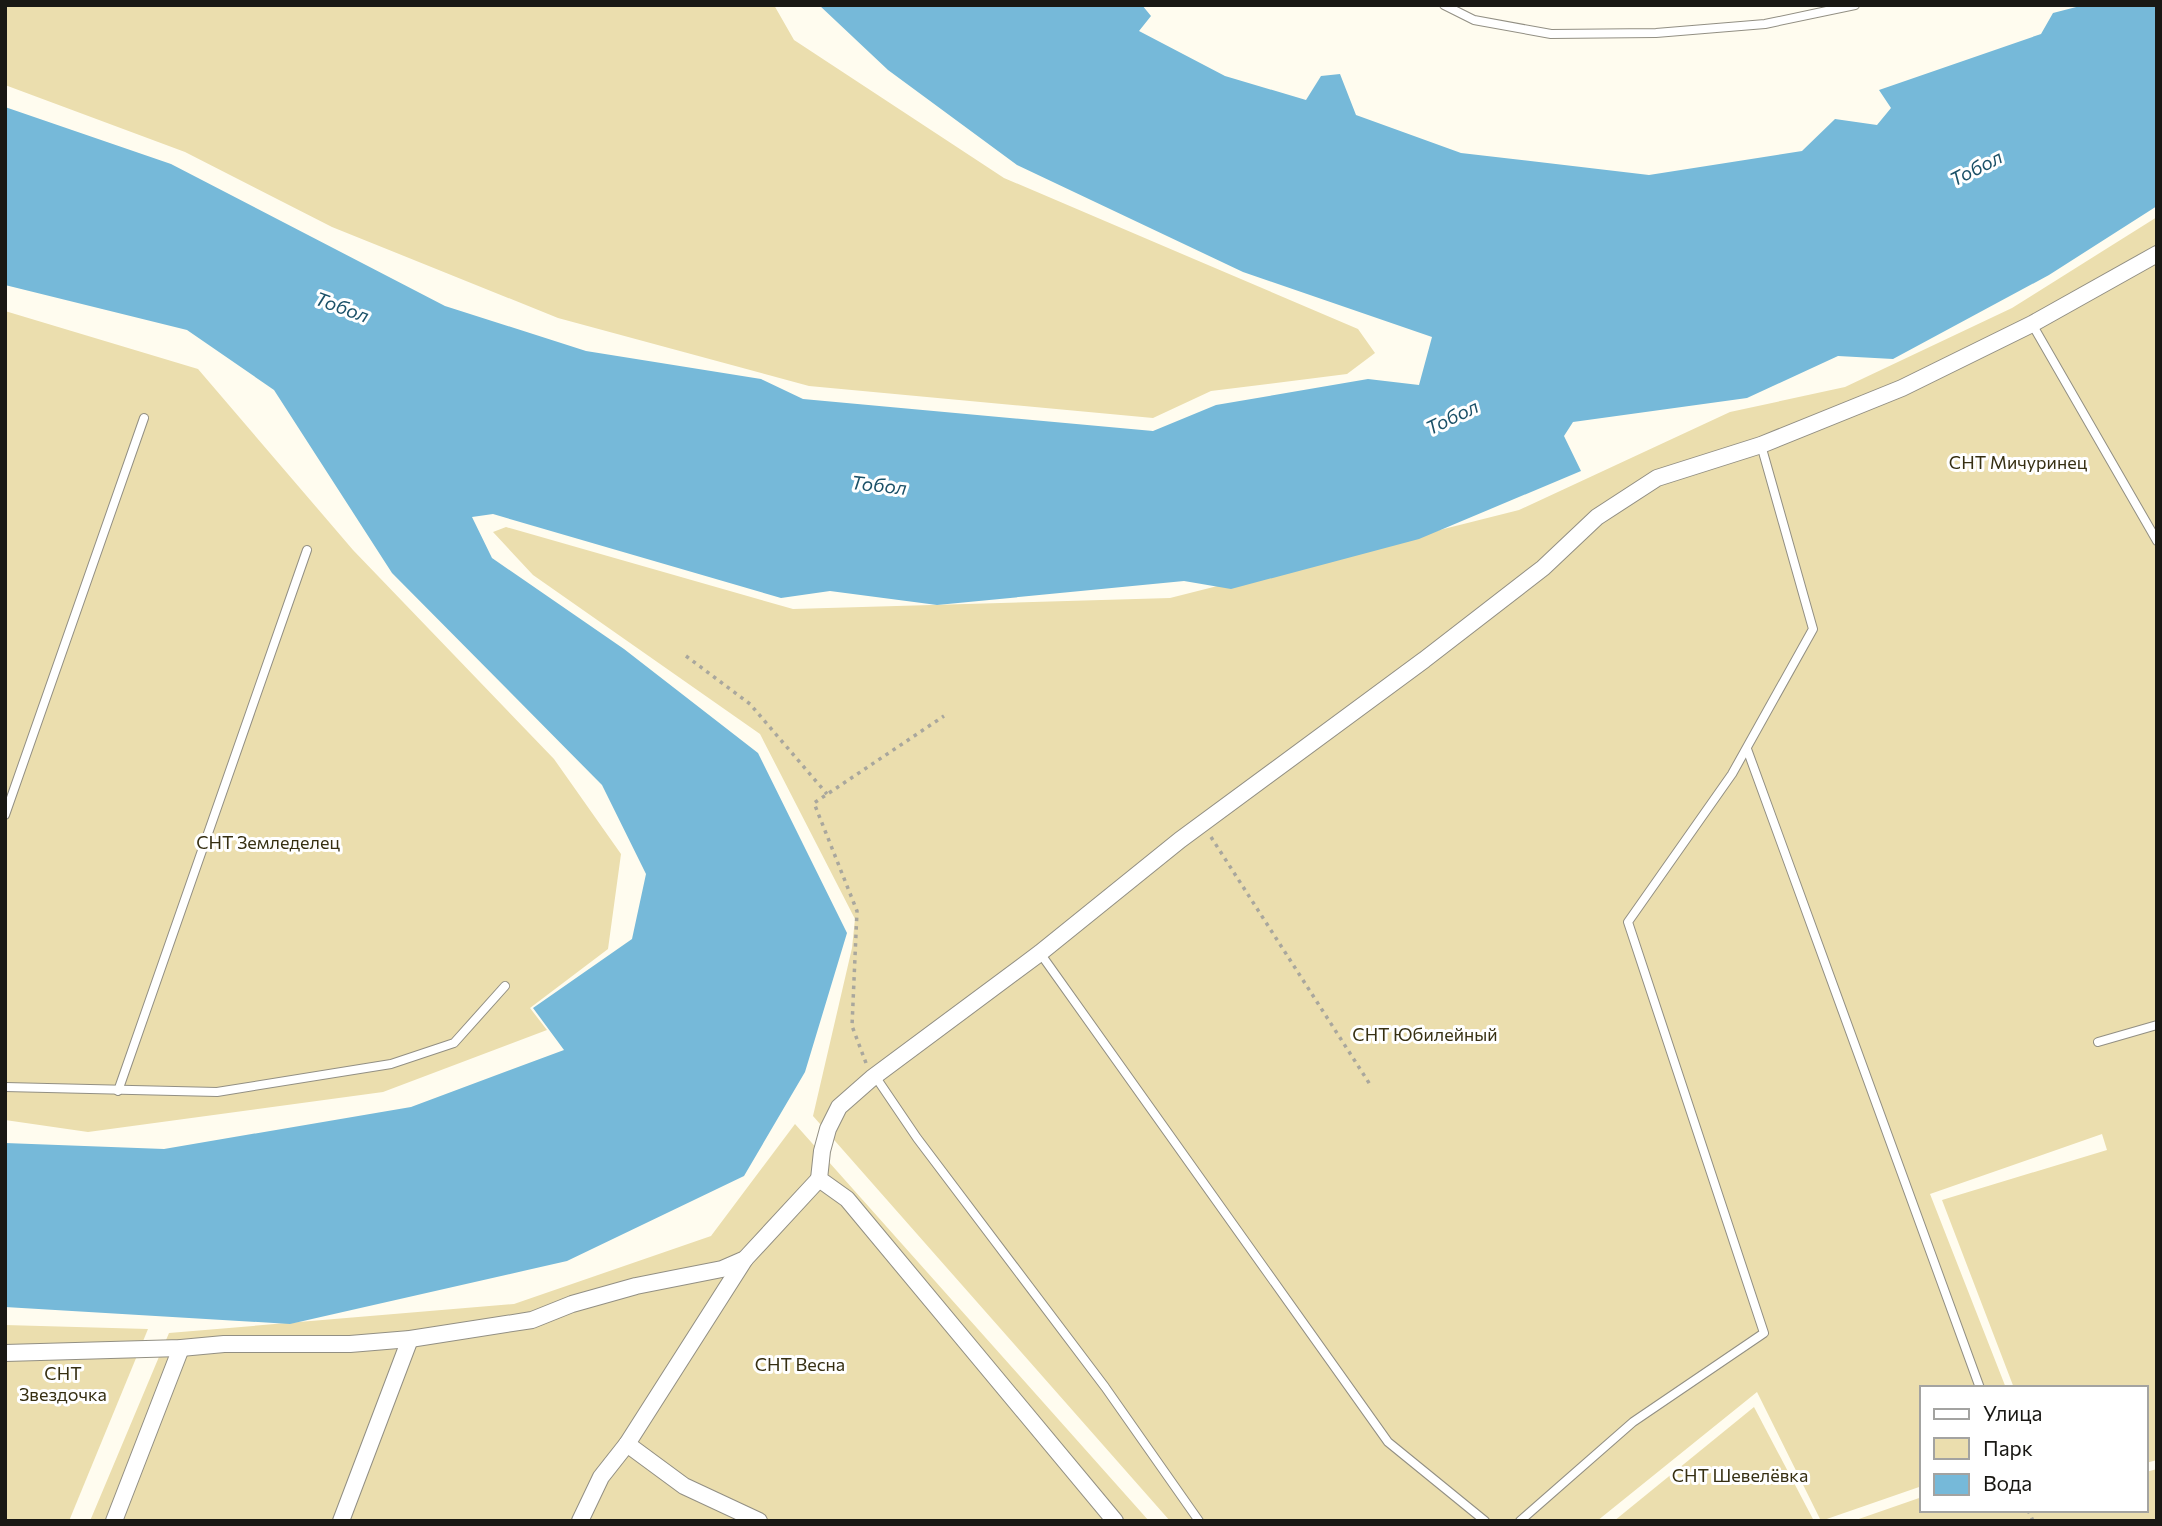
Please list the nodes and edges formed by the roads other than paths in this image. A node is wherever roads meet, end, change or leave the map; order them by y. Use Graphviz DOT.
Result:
graph roads {
  1 [pos="1444,5"];
  2 [pos="1855,5"];
  3 [pos="2157,254"];
  4 [pos="2032,324"];
  5 [pos="144,418"];
  6 [pos="1761,445"];
  7 [pos="2157,541"];
  8 [pos="307,550"];
  9 [pos="1747,749"];
  10 [pos="5,815"];
  11 [pos="1040,953"];
  12 [pos="505,986"];
  13 [pos="2157,1025"];
  14 [pos="2098,1042"];
  15 [pos="874,1077"];
  16 [pos="5,1087"];
  17 [pos="118,1091"];
  18 [pos="819,1179"];
  19 [pos="745,1259"];
  20 [pos="410,1339"];
  21 [pos="181,1348"];
  22 [pos="5,1353"];
  23 [pos="1979,1386"];
  24 [pos="626,1444"];
  25 [pos="114,1521"];
  26 [pos="341,1521"];
  27 [pos="580,1521"];
  28 [pos="759,1521"];
  29 [pos="1115,1521"];
  30 [pos="1199,1521"];
  31 [pos="1485,1521"];
  32 [pos="1520,1521"];
  1 -- 2 [label="lane"];
  3 -- 4 [label="street"];
  4 -- 6 [label="street"];
  4 -- 7 [label="lane"];
  5 -- 10 [label="lane"];
  6 -- 9 [label="lane"];
  6 -- 11 [label="street"];
  8 -- 17 [label="lane"];
  9 -- 23 [label="lane"];
  9 -- 32 [label="lane"];
  11 -- 15 [label="street"];
  11 -- 31 [label="lane"];
  12 -- 17 [label="lane"];
  13 -- 14 [label="lane"];
  15 -- 18 [label="street"];
  15 -- 30 [label="lane"];
  16 -- 17 [label="lane"];
  18 -- 19 [label="street"];
  18 -- 29 [label="street"];
  19 -- 20 [label="street"];
  19 -- 24 [label="street"];
  20 -- 21 [label="street"];
  20 -- 26 [label="street"];
  21 -- 22 [label="street"];
  21 -- 25 [label="street"];
  24 -- 27 [label="street"];
  24 -- 28 [label="street"];
}
